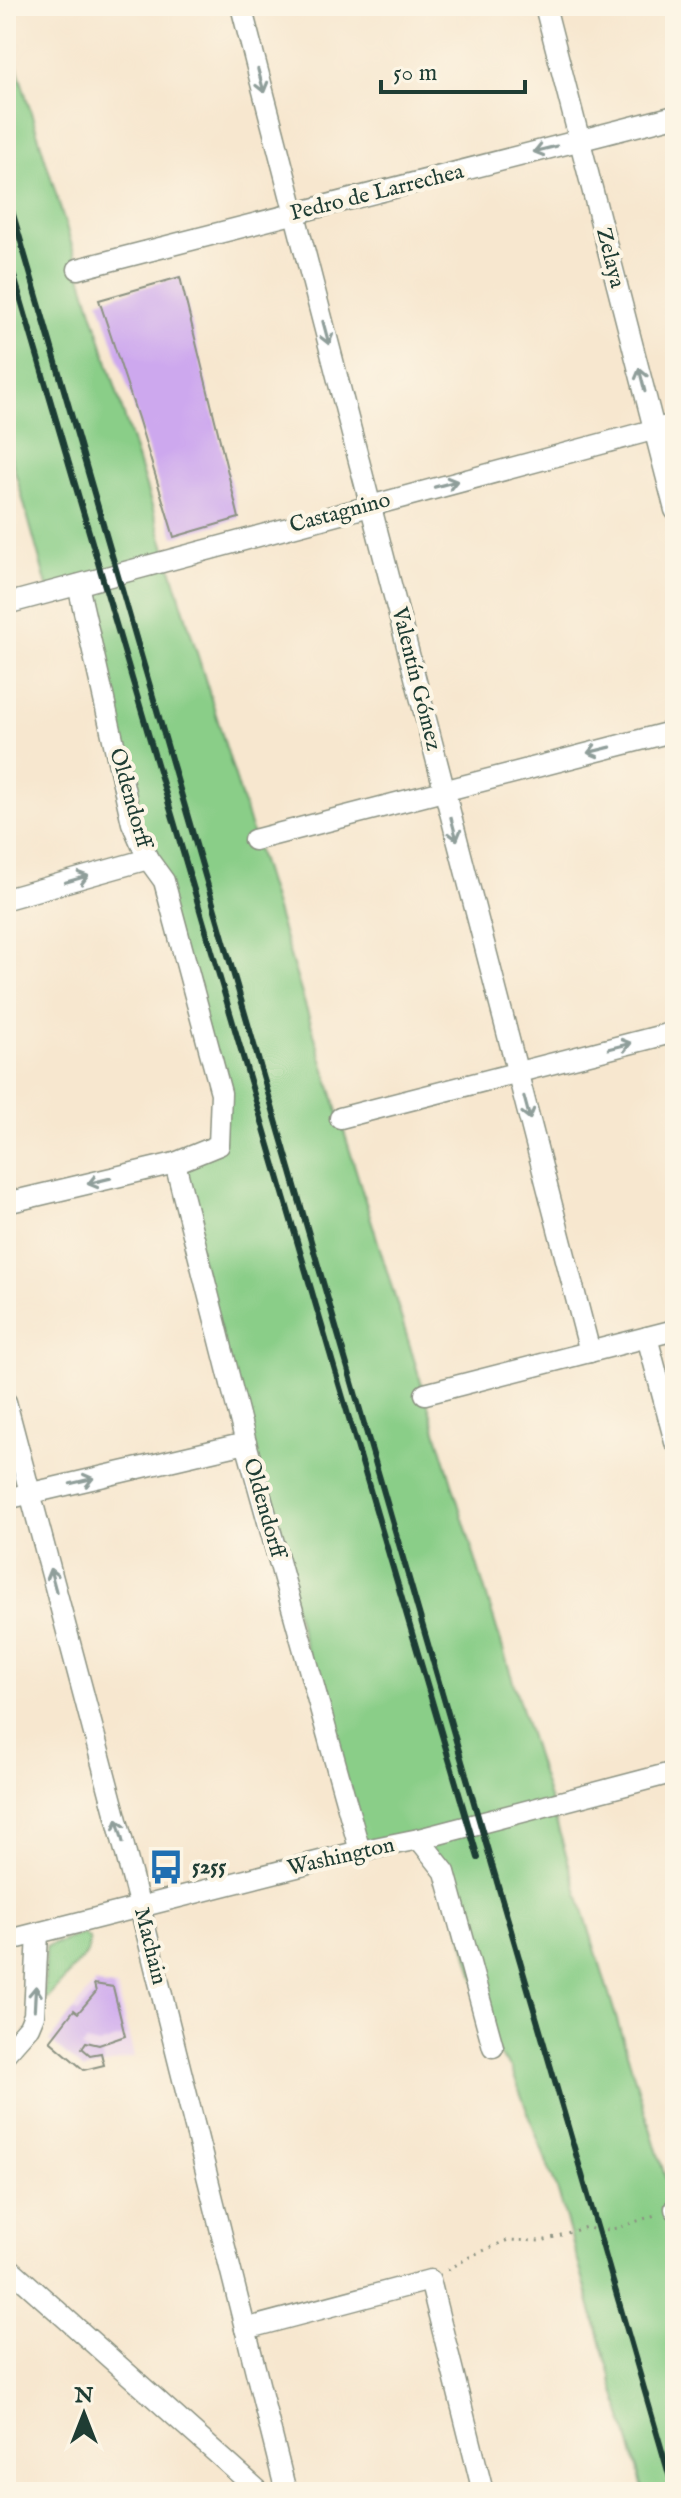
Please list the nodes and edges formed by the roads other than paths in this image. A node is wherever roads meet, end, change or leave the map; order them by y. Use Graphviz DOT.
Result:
graph roads {
  1 [pos="241,6"];
  2 [pos="545,6"];
  3 [pos="675,116"];
  4 [pos="580,141"];
  5 [pos="295,214"];
  6 [pos="78,269"];
  7 [pos="675,424"];
  8 [pos="654,429"];
  9 [pos="371,504"];
  10 [pos="675,510"];
  11 [pos="78,585"];
  12 [pos="6,604"];
  13 [pos="675,731"];
  14 [pos="444,790"];
  15 [pos="254,840"];
  16 [pos="148,859"];
  17 [pos="6,899"];
  18 [pos="675,1032"];
  19 [pos="518,1072"];
  20 [pos="340,1118"];
  21 [pos="175,1163"];
  22 [pos="6,1203"];
  23 [pos="675,1330"];
  24 [pos="647,1337"];
  25 [pos="590,1352"];
  26 [pos="425,1394"];
  27 [pos="6,1402"];
  28 [pos="675,1442"];
  29 [pos="246,1443"];
  30 [pos="30,1494"];
  31 [pos="6,1499"];
  32 [pos="675,1772"];
  33 [pos="419,1839"];
  34 [pos="360,1851"];
  35 [pos="140,1907"];
  36 [pos="38,1933"];
  37 [pos="6,1941"];
  38 [pos="493,2047"];
  39 [pos="6,2053"];
  40 [pos="6,2265"];
  41 [pos="245,2329"];
  42 [pos="260,2492"];
  43 [pos="286,2492"];
  44 [pos="483,2492"];
  1 -- 5 [label="street, Valentín Gómez, one-way"];
  2 -- 4 [label="street, Zelaya"];
  3 -- 4 [label="street, Pedro de Larrechea"];
  4 -- 5 [label="street, Pedro de Larrechea, one-way"];
  8 -- 4 [label="street, Zelaya, one-way"];
  5 -- 6 [label="street, Pedro de Larrechea"];
  5 -- 9 [label="street, Valentín Gómez, one-way"];
  7 -- 8 [label="street, Castagnino"];
  9 -- 8 [label="street, Castagnino, one-way"];
  8 -- 10 [label="street, Zelaya"];
  9 -- 11 [label="street, Castagnino"];
  9 -- 14 [label="street, Valentín Gómez"];
  11 -- 12 [label="street, Castagnino"];
  11 -- 16 [label="street, Oldendorff"];
  13 -- 14 [label="street, one-way"];
  14 -- 15 [label="street"];
  14 -- 19 [label="street, Valentín Gómez, one-way"];
  17 -- 16 [label="street, one-way"];
  16 -- 21 [label="street, Oldendorff"];
  19 -- 18 [label="street, one-way"];
  19 -- 20 [label="street"];
  19 -- 25 [label="street, Valentín Gómez, one-way"];
  21 -- 22 [label="street, one-way"];
  21 -- 29 [label="street, Oldendorff"];
  23 -- 24 [label="street"];
  24 -- 25 [label="street"];
  24 -- 28 [label="street"];
  25 -- 26 [label="street"];
  27 -- 30 [label="street, Machain"];
  30 -- 29 [label="street, one-way"];
  29 -- 34 [label="street, Oldendorff"];
  30 -- 31 [label="street"];
  35 -- 30 [label="street, Machain, one-way"];
  32 -- 33 [label="street, Washington"];
  33 -- 34 [label="street, Washington"];
  33 -- 38 [label="street"];
  34 -- 35 [label="street, Washington"];
  35 -- 36 [label="street, Washington"];
  35 -- 41 [label="street, Machain"];
  36 -- 37 [label="street, Washington"];
  39 -- 36 [label="street, one-way"];
  40 -- 42 [label="street"];
  41 -- 43 [label="street, Machain"];
  41 -- 44 [label="street"];
}
